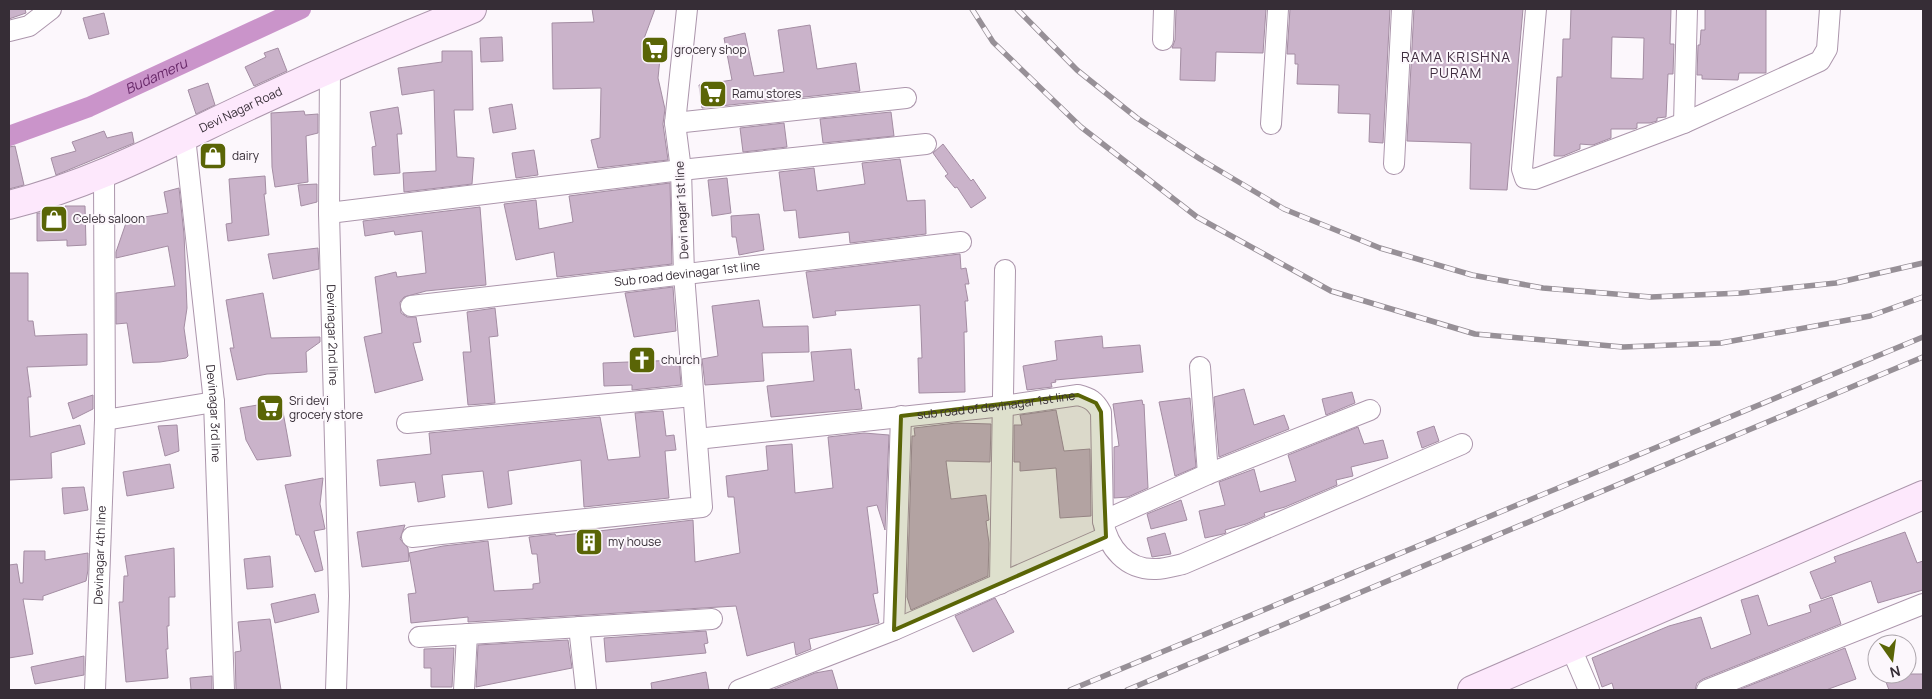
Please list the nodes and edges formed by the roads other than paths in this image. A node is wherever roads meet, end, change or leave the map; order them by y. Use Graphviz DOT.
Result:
graph roads {
  1 [pos="472,9"];
  2 [pos="687,9"];
  3 [pos="1164,9"];
  4 [pos="1278,9"];
  5 [pos="1402,9"];
  6 [pos="1536,9"];
  7 [pos="1687,9"];
  8 [pos="1830,9"];
  9 [pos="44,11"];
  10 [pos="9,31"];
  11 [pos="1163,40"];
  12 [pos="330,69"];
  13 [pos="906,98"];
  14 [pos="675,123"];
  15 [pos="1271,124"];
  16 [pos="1684,124"];
  17 [pos="185,137"];
  18 [pos="926,144"];
  19 [pos="1394,164"];
  20 [pos="681,170"];
  21 [pos="104,174"];
  22 [pos="9,205"];
  23 [pos="329,212"];
  24 [pos="961,242"];
  25 [pos="1005,270"];
  26 [pos="684,274"];
  27 [pos="411,306"];
  28 [pos="1200,367"];
  29 [pos="693,396"];
  30 [pos="214,402"];
  31 [pos="1003,406"];
  32 [pos="1370,410"];
  33 [pos="901,416"];
  34 [pos="105,420"];
  35 [pos="407,423"];
  36 [pos="697,439"];
  37 [pos="1462,444"];
  38 [pos="1208,474"];
  39 [pos="1923,495"];
  40 [pos="1105,529"];
  41 [pos="412,536"];
  42 [pos="1000,584"];
  43 [pos="1923,604"];
  44 [pos="712,619"];
  45 [pos="579,627"];
  46 [pos="894,630"];
  47 [pos="467,634"];
  48 [pos="419,637"];
  49 [pos="1571,648"];
  50 [pos="1482,688"];
  51 [pos="95,690"];
  52 [pos="224,690"];
  53 [pos="336,690"];
  54 [pos="464,690"];
  55 [pos="586,690"];
  56 [pos="739,690"];
  57 [pos="1589,690"];
  58 [pos="1707,690"];
  1 -- 12 [label="street, Devi Nagar Road"];
  2 -- 14 [label="street"];
  3 -- 11 [label="street"];
  4 -- 15 [label="street"];
  5 -- 19 [label="street"];
  6 -- 16 [label="street"];
  7 -- 16 [label="street"];
  8 -- 16 [label="street"];
  9 -- 10 [label="street"];
  12 -- 17 [label="street, Devi Nagar Road"];
  12 -- 23 [label="street, Devinagar 2nd line"];
  13 -- 14 [label="street"];
  14 -- 20 [label="street, Devi nagar 1st line"];
  17 -- 21 [label="street, Devi Nagar Road"];
  17 -- 30 [label="street, Devinagar 3rd line"];
  18 -- 20 [label="street"];
  20 -- 23 [label="street"];
  20 -- 26 [label="street, Devi nagar 1st line"];
  21 -- 22 [label="street, Devi Nagar Road"];
  21 -- 34 [label="street, Devinagar 4th line"];
  23 -- 53 [label="street, Devinagar 2nd line"];
  24 -- 26 [label="street, Sub road devinagar 1st line"];
  25 -- 31 [label="street"];
  26 -- 27 [label="street, Sub road devinagar 1st line"];
  26 -- 29 [label="street, Devi nagar 1st line"];
  28 -- 38 [label="street"];
  29 -- 35 [label="street"];
  29 -- 36 [label="street, Devi nagar 1st line"];
  30 -- 34 [label="street"];
  30 -- 52 [label="street, Devinagar 3rd line"];
  31 -- 33 [label="street, sub road of devinagar 1st line"];
  31 -- 40 [label="street, sub road of devinagar 1st line"];
  31 -- 42 [label="street"];
  32 -- 38 [label="street"];
  33 -- 36 [label="street, sub road of devinagar 1st line"];
  33 -- 46 [label="street"];
  34 -- 51 [label="street, Devinagar 4th line"];
  36 -- 41 [label="street, Devi nagar 1st line"];
  37 -- 40 [label="street"];
  38 -- 40 [label="street"];
  39 -- 49 [label="street"];
  40 -- 42 [label="street"];
  42 -- 46 [label="street"];
  43 -- 58 [label="street"];
  44 -- 45 [label="street"];
  45 -- 47 [label="street"];
  45 -- 55 [label="street"];
  46 -- 56 [label="street"];
  47 -- 48 [label="street"];
  47 -- 54 [label="street"];
  49 -- 50 [label="street"];
  49 -- 57 [label="street"];
}
